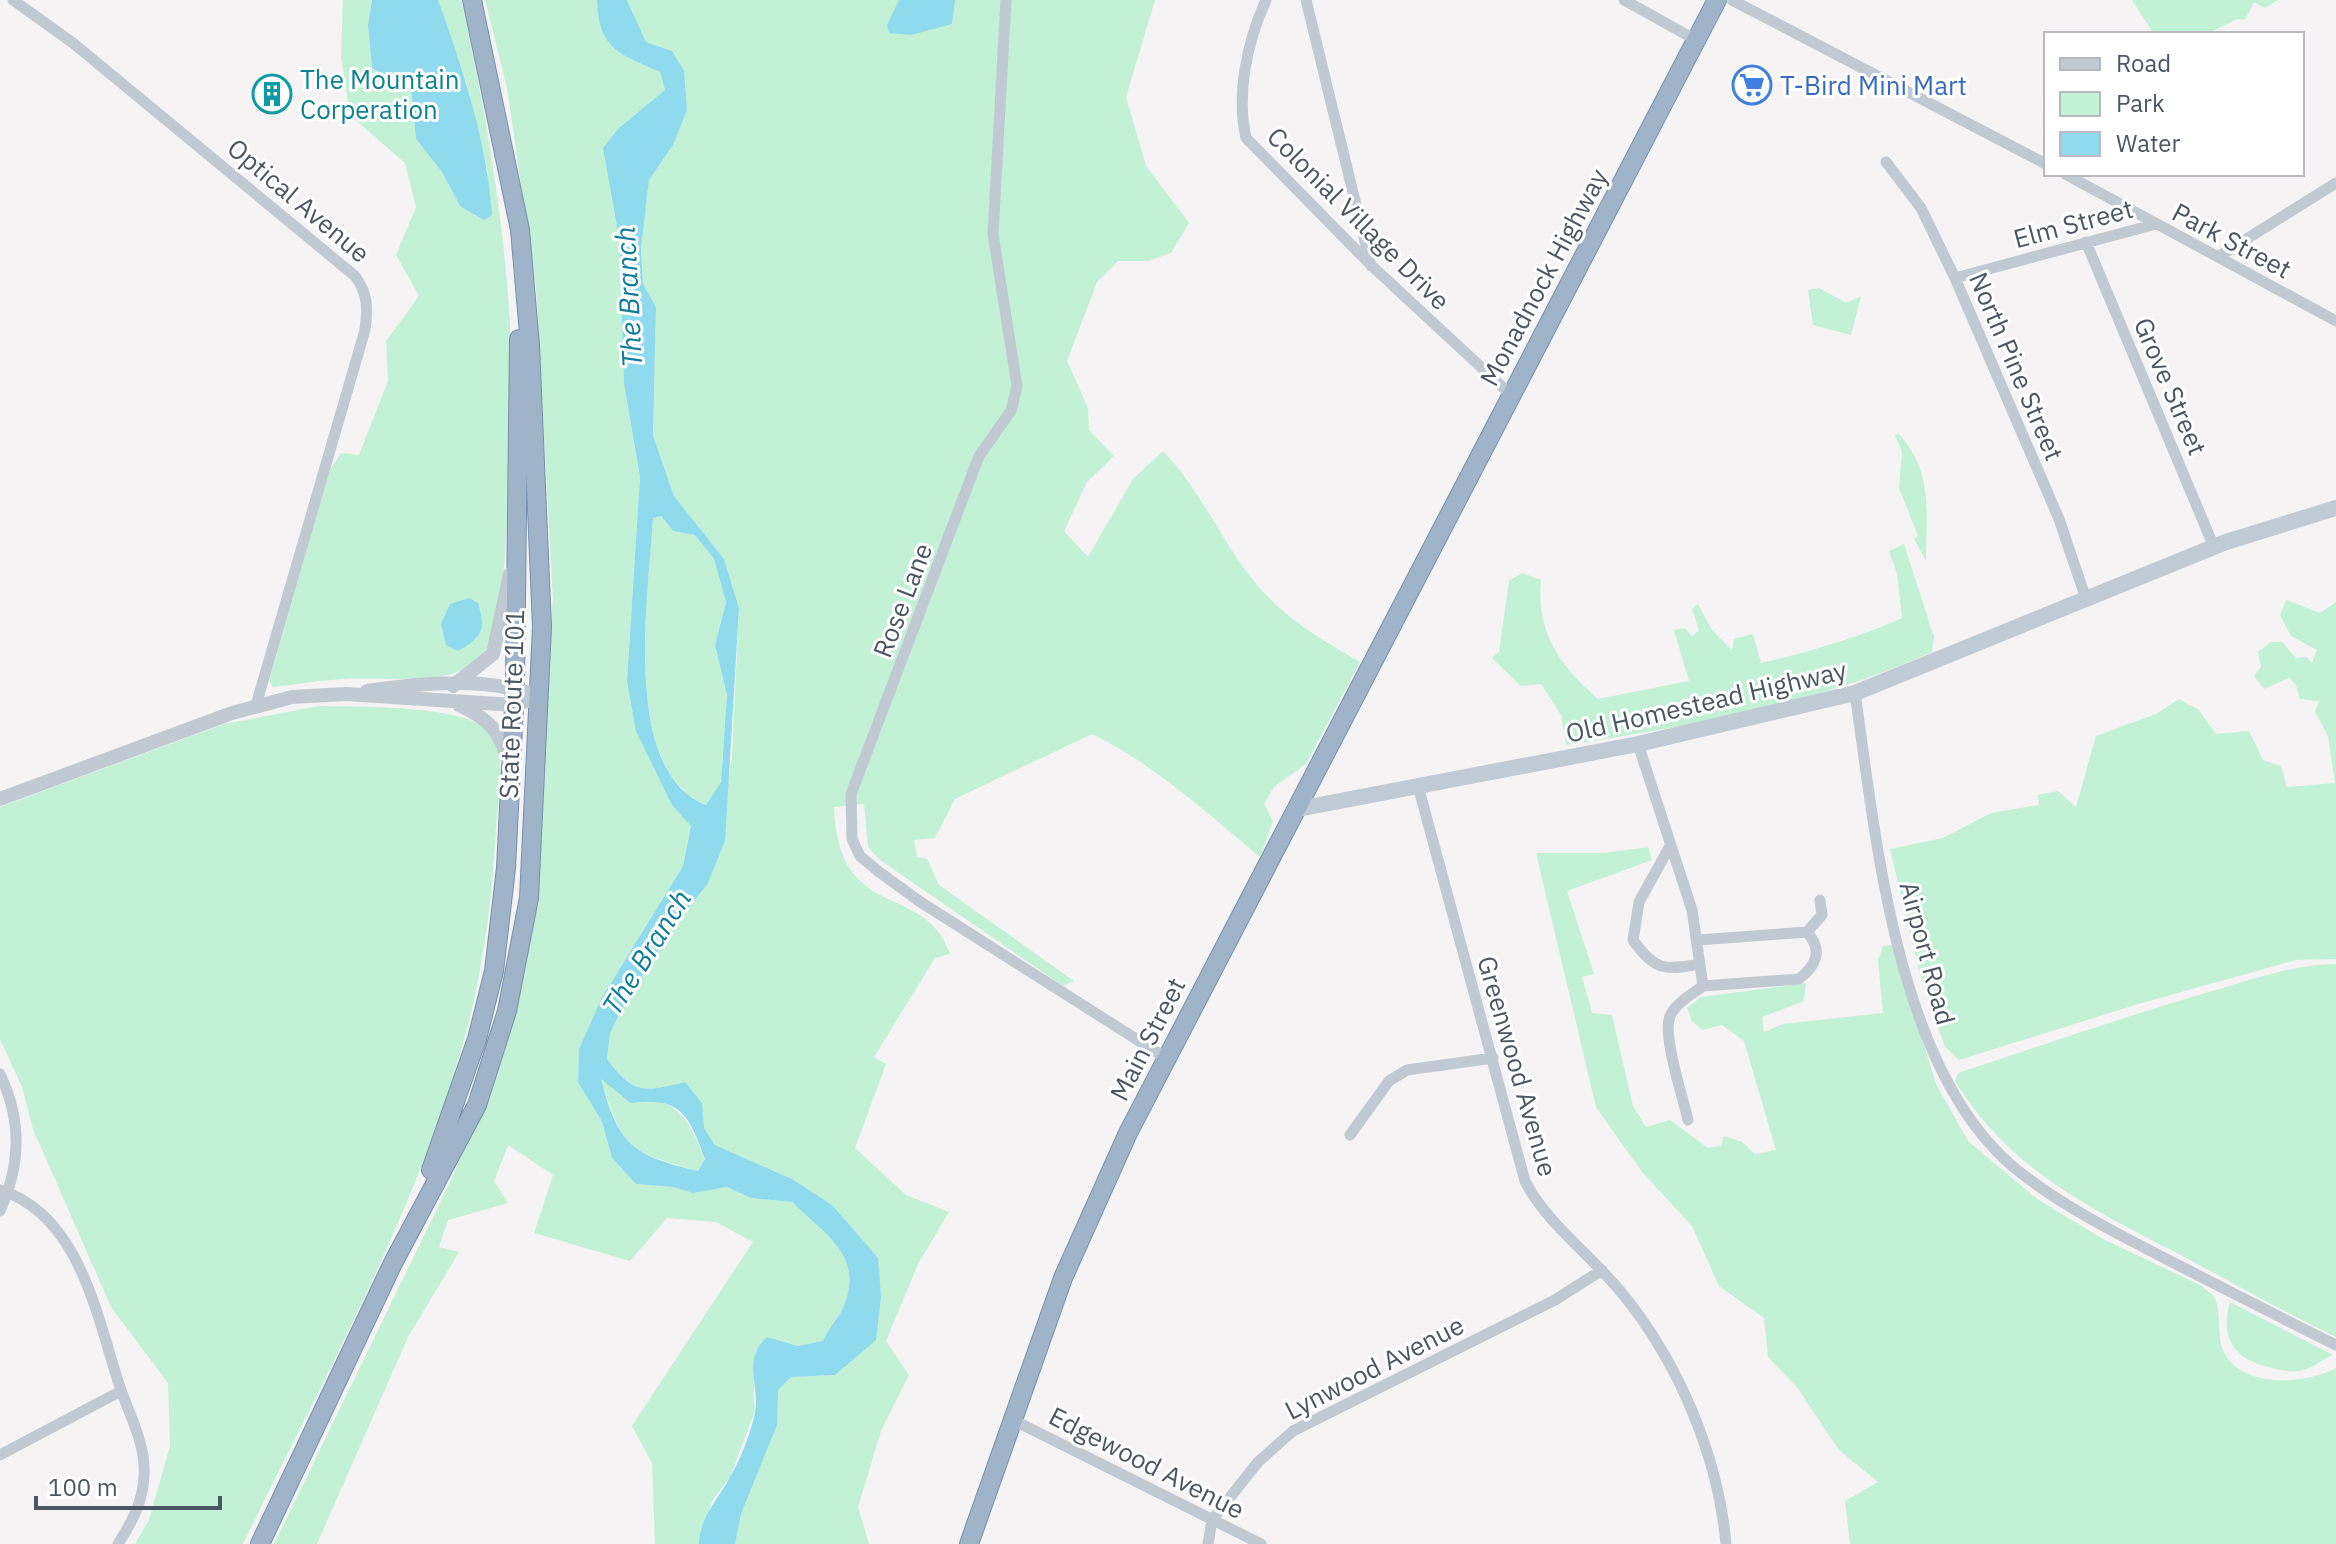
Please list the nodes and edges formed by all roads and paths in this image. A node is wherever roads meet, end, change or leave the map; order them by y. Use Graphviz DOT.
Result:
graph roads {
  1 [pos="13,0"];
  2 [pos="472,0"];
  3 [pos="1006,0"];
  4 [pos="1266,0"];
  5 [pos="1306,0"];
  6 [pos="1624,0"];
  7 [pos="1717,0"];
  8 [pos="1732,0"];
  9 [pos="1696,40"];
  10 [pos="500,121"];
  11 [pos="1886,162"];
  12 [pos="2044,163"];
  13 [pos="2069,176"];
  14 [pos="2336,183"];
  15 [pos="2156,224"];
  16 [pos="2086,242"];
  17 [pos="2218,257"];
  18 [pos="1372,266"];
  19 [pos="1955,278"];
  20 [pos="2336,321"];
  21 [pos="1510,394"];
  22 [pos="2336,508"];
  23 [pos="517,534"];
  24 [pos="2214,547"];
  25 [pos="1415,578"];
  26 [pos="2086,599"];
  27 [pos="453,686"];
  28 [pos="1855,693"];
  29 [pos="346,694"];
  30 [pos="514,696"];
  31 [pos="540,697"];
  32 [pos="451,702"];
  33 [pos="256,705"];
  34 [pos="1638,744"];
  35 [pos="510,782"];
  36 [pos="1418,786"];
  37 [pos="0,799"];
  38 [pos="1298,809"];
  39 [pos="1670,846"];
  40 [pos="1820,900"];
  41 [pos="1807,932"];
  42 [pos="1698,940"];
  43 [pos="1699,964"];
  44 [pos="1703,986"];
  45 [pos="1166,1058"];
  46 [pos="1493,1058"];
  47 [pos="0,1074"];
  48 [pos="1688,1120"];
  49 [pos="1350,1135"];
  50 [pos="4,1191"];
  51 [pos="0,1211"];
  52 [pos="393,1263"];
  53 [pos="1602,1270"];
  54 [pos="2336,1345"];
  55 [pos="121,1391"];
  56 [pos="1013,1420"];
  57 [pos="0,1455"];
  58 [pos="1212,1520"];
  59 [pos="118,1544"];
  60 [pos="260,1544"];
  61 [pos="969,1544"];
  62 [pos="1208,1544"];
  63 [pos="1261,1544"];
  64 [pos="1726,1544"];
  1 -- 33 [label="street, Optical Avenue"];
  2 -- 10 [label="highway, State Route 101"];
  3 -- 45 [label="street, Rose Lane"];
  4 -- 18 [label="street, Colonial Village Drive"];
  5 -- 18 [label="street"];
  6 -- 9 [label="street"];
  7 -- 9 [label="highway, Monadnock Highway"];
  8 -- 12 [label="street"];
  9 -- 21 [label="highway, Monadnock Highway"];
  10 -- 23 [label="highway, State Route 101"];
  10 -- 31 [label="highway, State Route 101"];
  11 -- 19 [label="street, North Pine Street"];
  13 -- 15 [label="street, Park Street"];
  14 -- 17 [label="street"];
  15 -- 16 [label="street, Elm Street"];
  15 -- 17 [label="street, Park Street"];
  16 -- 19 [label="street, Elm Street"];
  16 -- 24 [label="street, Grove Street"];
  17 -- 20 [label="street, Park Street"];
  18 -- 21 [label="street, Colonial Village Drive"];
  19 -- 26 [label="street, North Pine Street"];
  21 -- 25 [label="highway, Monadnock Highway"];
  22 -- 24 [label="main road, Old Homestead Highway"];
  23 -- 27 [label="street"];
  23 -- 30 [label="highway, State Route 101"];
  24 -- 26 [label="main road, Old Homestead Highway"];
  25 -- 38 [label="highway, Main Street"];
  26 -- 28 [label="main road, Old Homestead Highway"];
  27 -- 29 [label="street"];
  27 -- 30 [label="street"];
  28 -- 34 [label="main road, Old Homestead Highway"];
  28 -- 54 [label="street, Airport Road"];
  29 -- 32 [label="street"];
  29 -- 33 [label="street"];
  30 -- 31 [label="street"];
  30 -- 32 [label="street"];
  30 -- 35 [label="highway, State Route 101"];
  31 -- 52 [label="highway, State Route 101"];
  32 -- 35 [label="street"];
  33 -- 37 [label="street"];
  34 -- 36 [label="main road, Old Homestead Highway"];
  34 -- 39 [label="street"];
  35 -- 52 [label="highway, State Route 101"];
  36 -- 38 [label="main road, Old Homestead Highway"];
  36 -- 46 [label="street, Greenwood Avenue"];
  38 -- 45 [label="highway, Main Street"];
  39 -- 42 [label="street"];
  39 -- 43 [label="street"];
  40 -- 41 [label="street"];
  41 -- 42 [label="street"];
  41 -- 44 [label="street"];
  42 -- 43 [label="street"];
  43 -- 44 [label="street"];
  44 -- 48 [label="street"];
  45 -- 56 [label="highway, Main Street"];
  46 -- 49 [label="street"];
  46 -- 53 [label="street, Greenwood Avenue"];
  47 -- 50 [label="street"];
  50 -- 51 [label="street"];
  50 -- 55 [label="street"];
  52 -- 60 [label="highway, State Route 101"];
  53 -- 58 [label="street, Lynwood Avenue"];
  53 -- 64 [label="street, Greenwood Avenue"];
  55 -- 57 [label="street"];
  55 -- 59 [label="street"];
  56 -- 58 [label="street, Edgewood Avenue"];
  56 -- 61 [label="highway, Main Street"];
  58 -- 62 [label="street, Lynwood Avenue"];
  58 -- 63 [label="street, Edgewood Avenue"];
}
